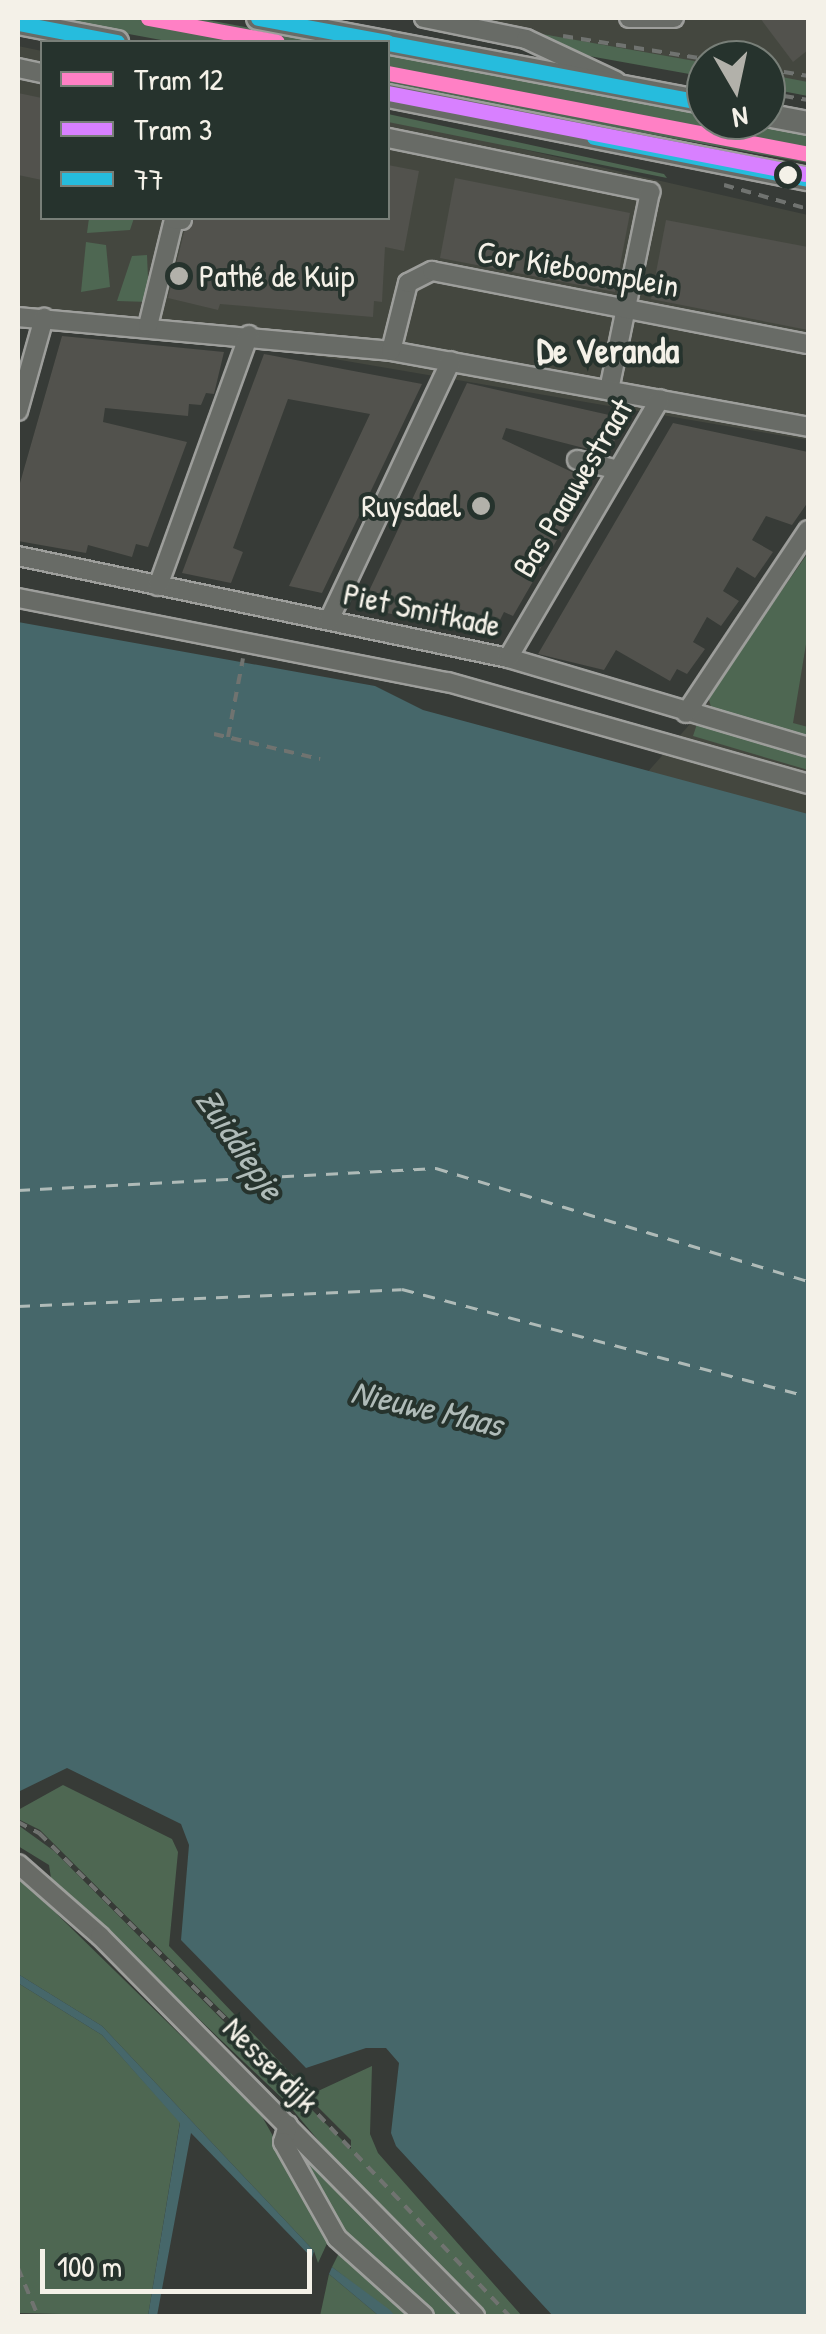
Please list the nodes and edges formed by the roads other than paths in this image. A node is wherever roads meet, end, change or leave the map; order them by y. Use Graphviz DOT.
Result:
graph roads {
  1 [pos="258,18"];
  2 [pos="424,18"];
  3 [pos="629,18"];
  4 [pos="674,18"];
  5 [pos="18,23"];
  6 [pos="107,40"];
  7 [pos="375,40"];
  8 [pos="390,43"];
  9 [pos="629,88"];
  10 [pos="390,96"];
  11 [pos="686,99"];
  12 [pos="390,138"];
  13 [pos="808,179"];
  14 [pos="174,220"];
  15 [pos="626,307"];
  16 [pos="18,317"];
  17 [pos="44,318"];
  18 [pos="148,322"];
  19 [pos="249,335"];
  20 [pos="808,344"];
  21 [pos="391,350"];
  22 [pos="451,361"];
  23 [pos="609,390"];
  24 [pos="660,400"];
  25 [pos="18,411"];
  26 [pos="808,426"];
  27 [pos="577,460"];
  28 [pos="618,470"];
  29 [pos="808,530"];
  30 [pos="18,556"];
  31 [pos="158,586"];
  32 [pos="18,598"];
  33 [pos="329,620"];
  34 [pos="508,658"];
  35 [pos="686,713"];
  36 [pos="808,747"];
  37 [pos="808,784"];
  38 [pos="18,1864"];
  39 [pos="288,2125"];
  40 [pos="424,2316"];
  41 [pos="475,2316"];
  1 -- 7 [label="main road"];
  2 -- 9 [label="street"];
  3 -- 4 [label="street"];
  5 -- 6 [label="main road"];
  8 -- 9 [label="main road"];
  9 -- 11 [label="main road"];
  10 -- 13 [label="main road"];
  12 -- 15 [label="street"];
  14 -- 18 [label="street"];
  15 -- 20 [label="street, Cor Kieboomplein"];
  15 -- 21 [label="street, Cor Kieboomplein"];
  15 -- 23 [label="street"];
  16 -- 17 [label="street"];
  17 -- 18 [label="street"];
  17 -- 25 [label="street"];
  18 -- 19 [label="street"];
  19 -- 21 [label="street"];
  19 -- 31 [label="street"];
  21 -- 22 [label="street"];
  22 -- 23 [label="street"];
  22 -- 33 [label="street"];
  23 -- 24 [label="street"];
  24 -- 26 [label="street"];
  24 -- 28 [label="street, Bas Paauwestraat"];
  27 -- 28 [label="street"];
  28 -- 34 [label="street, Bas Paauwestraat"];
  29 -- 35 [label="street"];
  30 -- 31 [label="street, Piet Smitkade"];
  31 -- 33 [label="street, Piet Smitkade"];
  32 -- 37 [label="street, Piet Smitkade"];
  33 -- 34 [label="street, Piet Smitkade"];
  34 -- 35 [label="street, Piet Smitkade"];
  35 -- 36 [label="street, Piet Smitkade"];
  38 -- 39 [label="street, Nesserdijk"];
  39 -- 40 [label="street"];
  39 -- 41 [label="street, Nesserdijk"];
}
